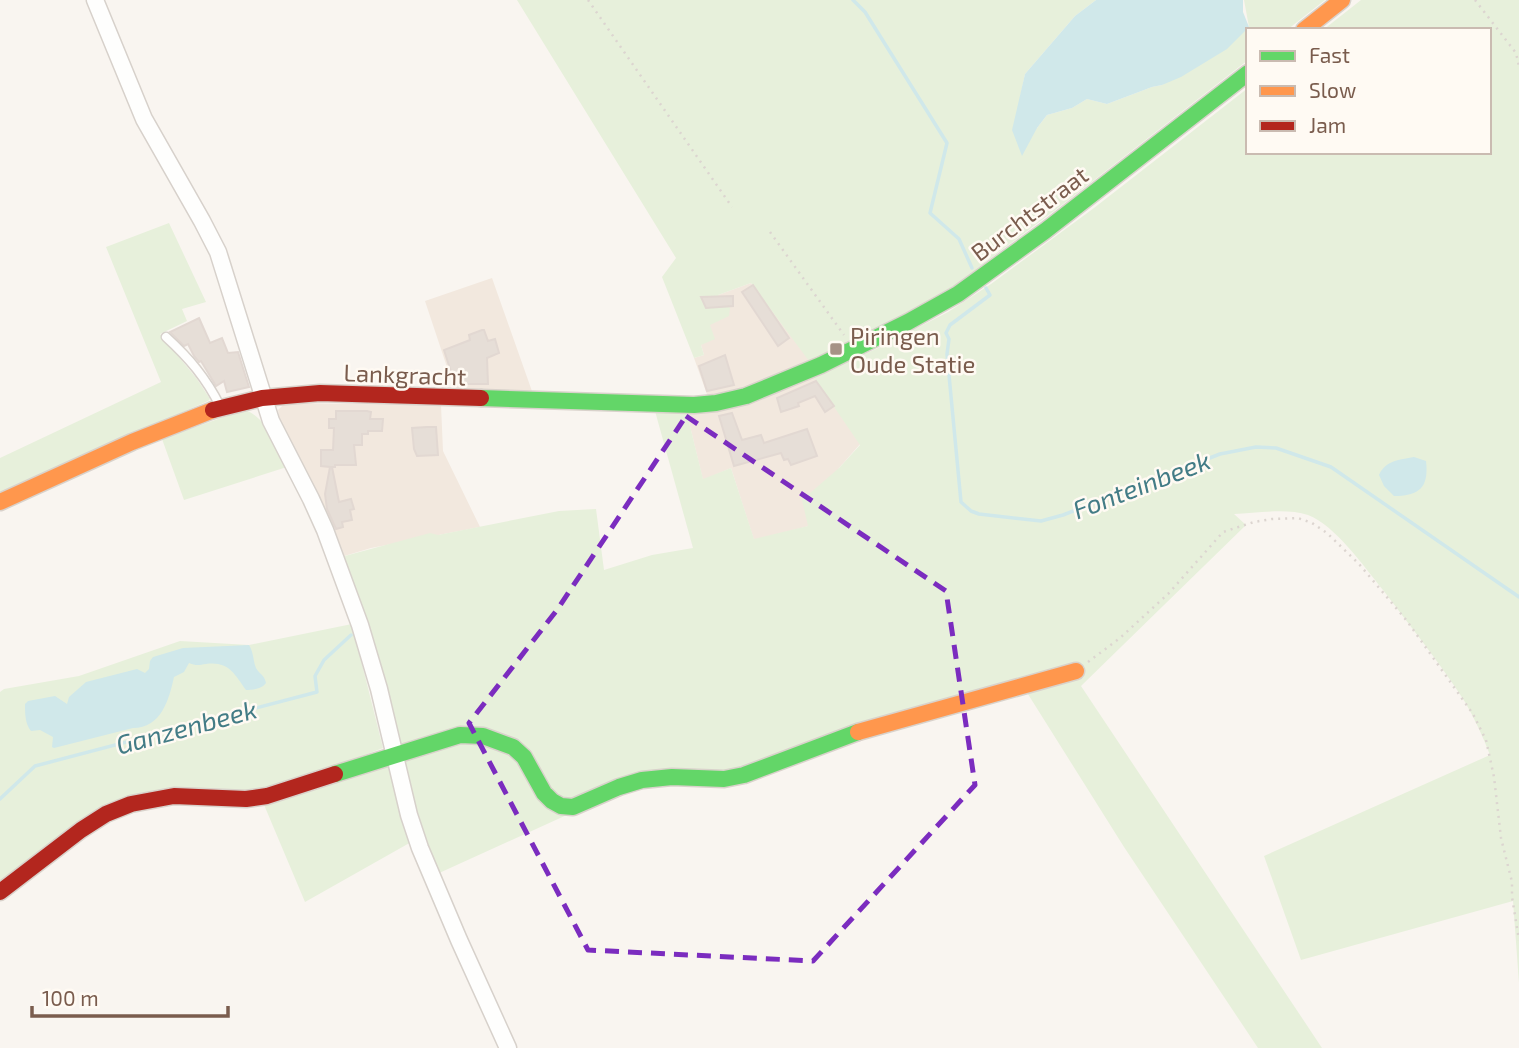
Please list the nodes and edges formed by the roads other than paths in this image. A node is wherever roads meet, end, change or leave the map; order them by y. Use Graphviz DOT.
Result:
graph roads {
  1 [pos="95,0"];
  2 [pos="1342,0"];
  3 [pos="1307,28"];
  4 [pos="1246,75"];
  5 [pos="166,337"];
  6 [pos="821,365"];
  7 [pos="262,398"];
  8 [pos="221,407"];
  9 [pos="0,502"];
  10 [pos="1076,671"];
  11 [pos="394,756"];
  12 [pos="0,892"];
  13 [pos="508,1048"];
  1 -- 7 [label="street"];
  2 -- 3 [label="street"];
  4 -- 6 [label="street, Burchtstraat"];
  5 -- 8 [label="lane"];
  6 -- 7 [label="street, Lankgracht"];
  7 -- 8 [label="street, Lankgracht"];
  7 -- 11 [label="street"];
  8 -- 9 [label="street, Lankgracht"];
  10 -- 11 [label="street"];
  11 -- 12 [label="street"];
  11 -- 13 [label="street"];
}
